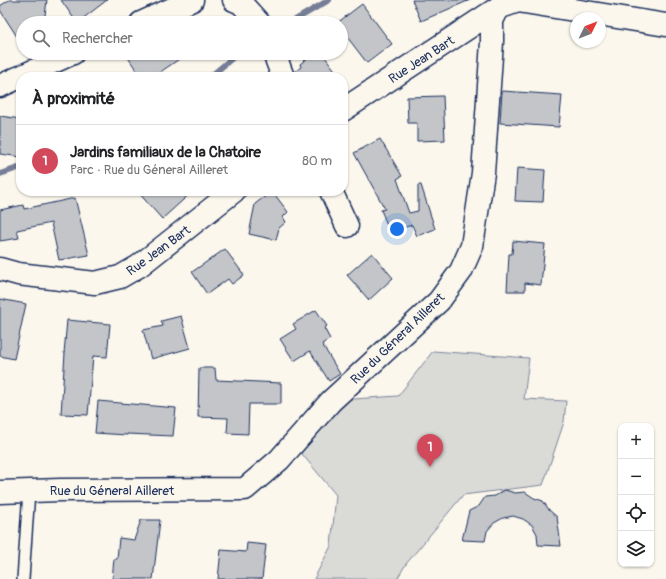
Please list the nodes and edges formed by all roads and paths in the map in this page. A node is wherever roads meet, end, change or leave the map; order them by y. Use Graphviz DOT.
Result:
graph roads {
  1 [pos="192,0"];
  2 [pos="234,0"];
  3 [pos="498,8"];
  4 [pos="156,16"];
  5 [pos="253,16"];
  6 [pos="666,25"];
  7 [pos="58,60"];
  8 [pos="277,60"];
  9 [pos="31,72"];
  10 [pos="281,72"];
  11 [pos="16,79"];
  12 [pos="0,86"];
  13 [pos="348,107"];
  14 [pos="228,196"];
  15 [pos="333,196"];
  16 [pos="346,226"];
  17 [pos="0,269"];
  18 [pos="29,491"];
  19 [pos="0,492"];
  20 [pos="24,579"];
  1 -- 4 [label="street"];
  2 -- 5 [label="street"];
  3 -- 6 [label="street"];
  3 -- 13 [label="street, Rue Jean Bart"];
  3 -- 18 [label="street, Rue du Géneral Ailleret"];
  7 -- 9 [label="street"];
  8 -- 10 [label="street"];
  11 -- 12 [label="street"];
  14 -- 17 [label="street, Rue Jean Bart"];
  15 -- 16 [label="street"];
  18 -- 19 [label="street, Rue du Géneral Ailleret"];
  18 -- 20 [label="lane"];
}
